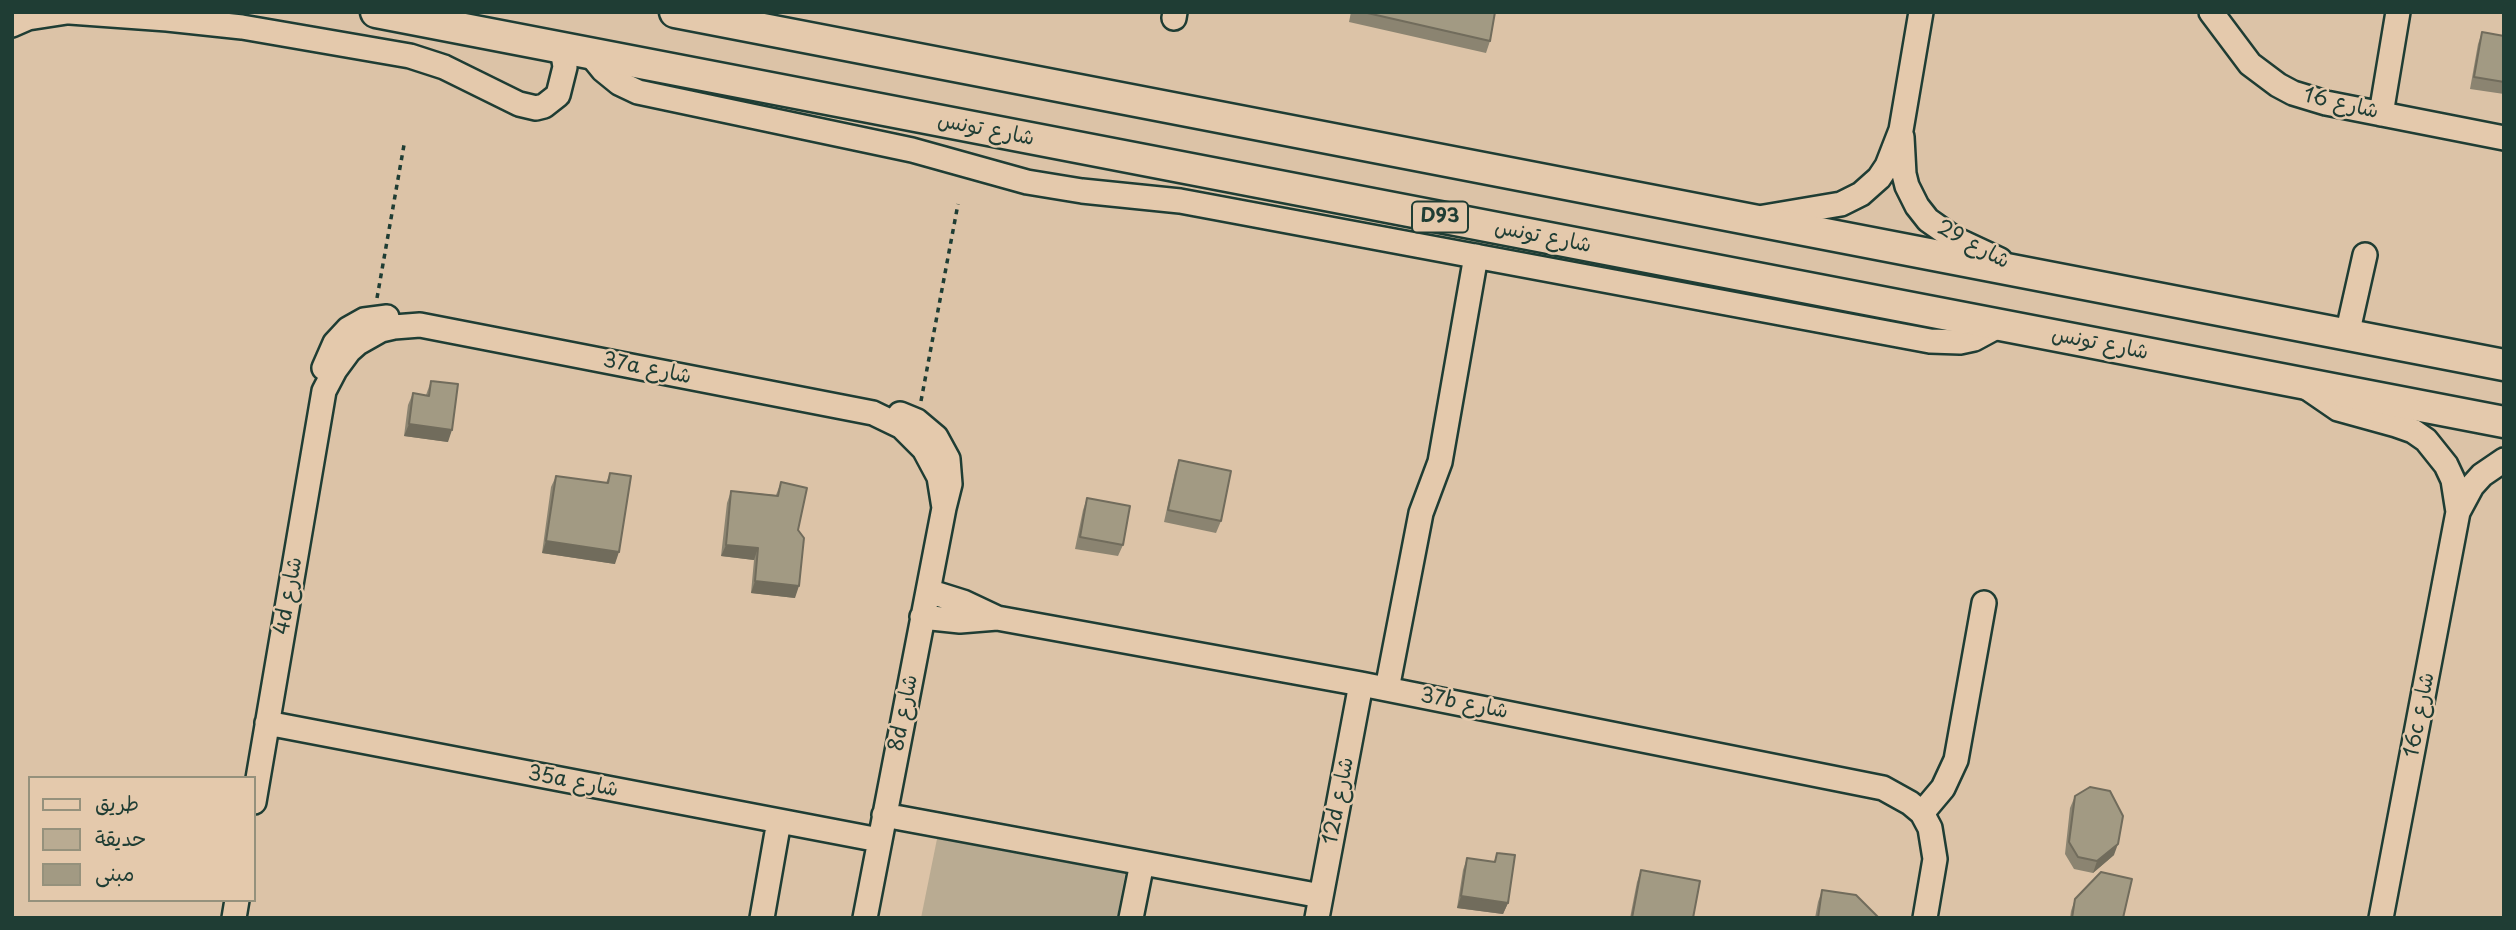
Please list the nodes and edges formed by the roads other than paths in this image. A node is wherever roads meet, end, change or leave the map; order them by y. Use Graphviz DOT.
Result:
graph roads {
  1 [pos="69,12"];
  2 [pos="376,12"];
  3 [pos="675,12"];
  4 [pos="1921,12"];
  5 [pos="2211,12"];
  6 [pos="2398,12"];
  7 [pos="12,25"];
  8 [pos="576,51"];
  9 [pos="2381,114"];
  10 [pos="1901,130"];
  11 [pos="2504,138"];
  12 [pos="1750,220"];
  13 [pos="2365,255"];
  14 [pos="1476,256"];
  15 [pos="2031,274"];
  16 [pos="420,325"];
  17 [pos="2000,325"];
  18 [pos="2347,335"];
  19 [pos="353,336"];
  20 [pos="2504,365"];
  21 [pos="2301,383"];
  22 [pos="873,413"];
  23 [pos="2504,422"];
  24 [pos="930,443"];
  25 [pos="2504,460"];
  26 [pos="2458,512"];
  27 [pos="928,590"];
  28 [pos="1984,603"];
  29 [pos="922,617"];
  30 [pos="997,618"];
  31 [pos="1361,684"];
  32 [pos="1387,689"];
  33 [pos="267,723"];
  34 [pos="256,790"];
  35 [pos="1922,813"];
  36 [pos="884,815"];
  37 [pos="779,821"];
  38 [pos="879,841"];
  39 [pos="1142,863"];
  40 [pos="1319,907"];
  41 [pos="762,918"];
  42 [pos="865,918"];
  43 [pos="1131,918"];
  44 [pos="1926,918"];
  45 [pos="2381,918"];
  1 -- 7 [label="street"];
  1 -- 8 [label="street"];
  2 -- 8 [label="main road, شارع تونس / D93"];
  3 -- 12 [label="main road"];
  4 -- 10 [label="street, شارع 29"];
  5 -- 9 [label="street, شارع 16"];
  6 -- 9 [label="street"];
  8 -- 14 [label="street"];
  8 -- 17 [label="main road, شارع تونس / D93"];
  9 -- 11 [label="street, شارع 16"];
  10 -- 12 [label="street, شارع 29"];
  10 -- 15 [label="street, شارع 29"];
  12 -- 15 [label="main road"];
  13 -- 18 [label="street"];
  14 -- 17 [label="street"];
  14 -- 32 [label="street"];
  15 -- 18 [label="main road"];
  16 -- 19 [label="street, 37a شارع"];
  16 -- 19 [label="street, 37a شارع"];
  16 -- 22 [label="street, 37a شارع"];
  17 -- 21 [label="main road, شارع تونس / D93"];
  18 -- 20 [label="main road"];
  19 -- 33 [label="street, 4d شارع"];
  21 -- 23 [label="main road, شارع تونس / D93"];
  21 -- 26 [label="street, 16c شارع"];
  22 -- 24 [label="street, 37a شارع"];
  22 -- 24 [label="street, 37a شارع"];
  24 -- 27 [label="street, 8d شارع"];
  25 -- 26 [label="street, 16c شارع"];
  26 -- 45 [label="street, 16c شارع"];
  27 -- 29 [label="street, 8d شارع"];
  27 -- 30 [label="street, 37b شارع"];
  28 -- 35 [label="street"];
  29 -- 30 [label="street, 37b شارع"];
  29 -- 36 [label="street, 8d شارع"];
  30 -- 31 [label="street, 37b شارع"];
  31 -- 32 [label="street, 37b شارع"];
  31 -- 40 [label="street, 12d شارع"];
  32 -- 35 [label="street, 37b شارع"];
  33 -- 34 [label="street, 4d شارع"];
  33 -- 37 [label="street, 35a شارع"];
  35 -- 44 [label="street"];
  36 -- 38 [label="street, 8d شارع"];
  36 -- 39 [label="street"];
  37 -- 38 [label="street, 35a شارع"];
  37 -- 41 [label="street"];
  38 -- 42 [label="street, 8d شارع"];
  39 -- 40 [label="street"];
  39 -- 43 [label="street"];
}
